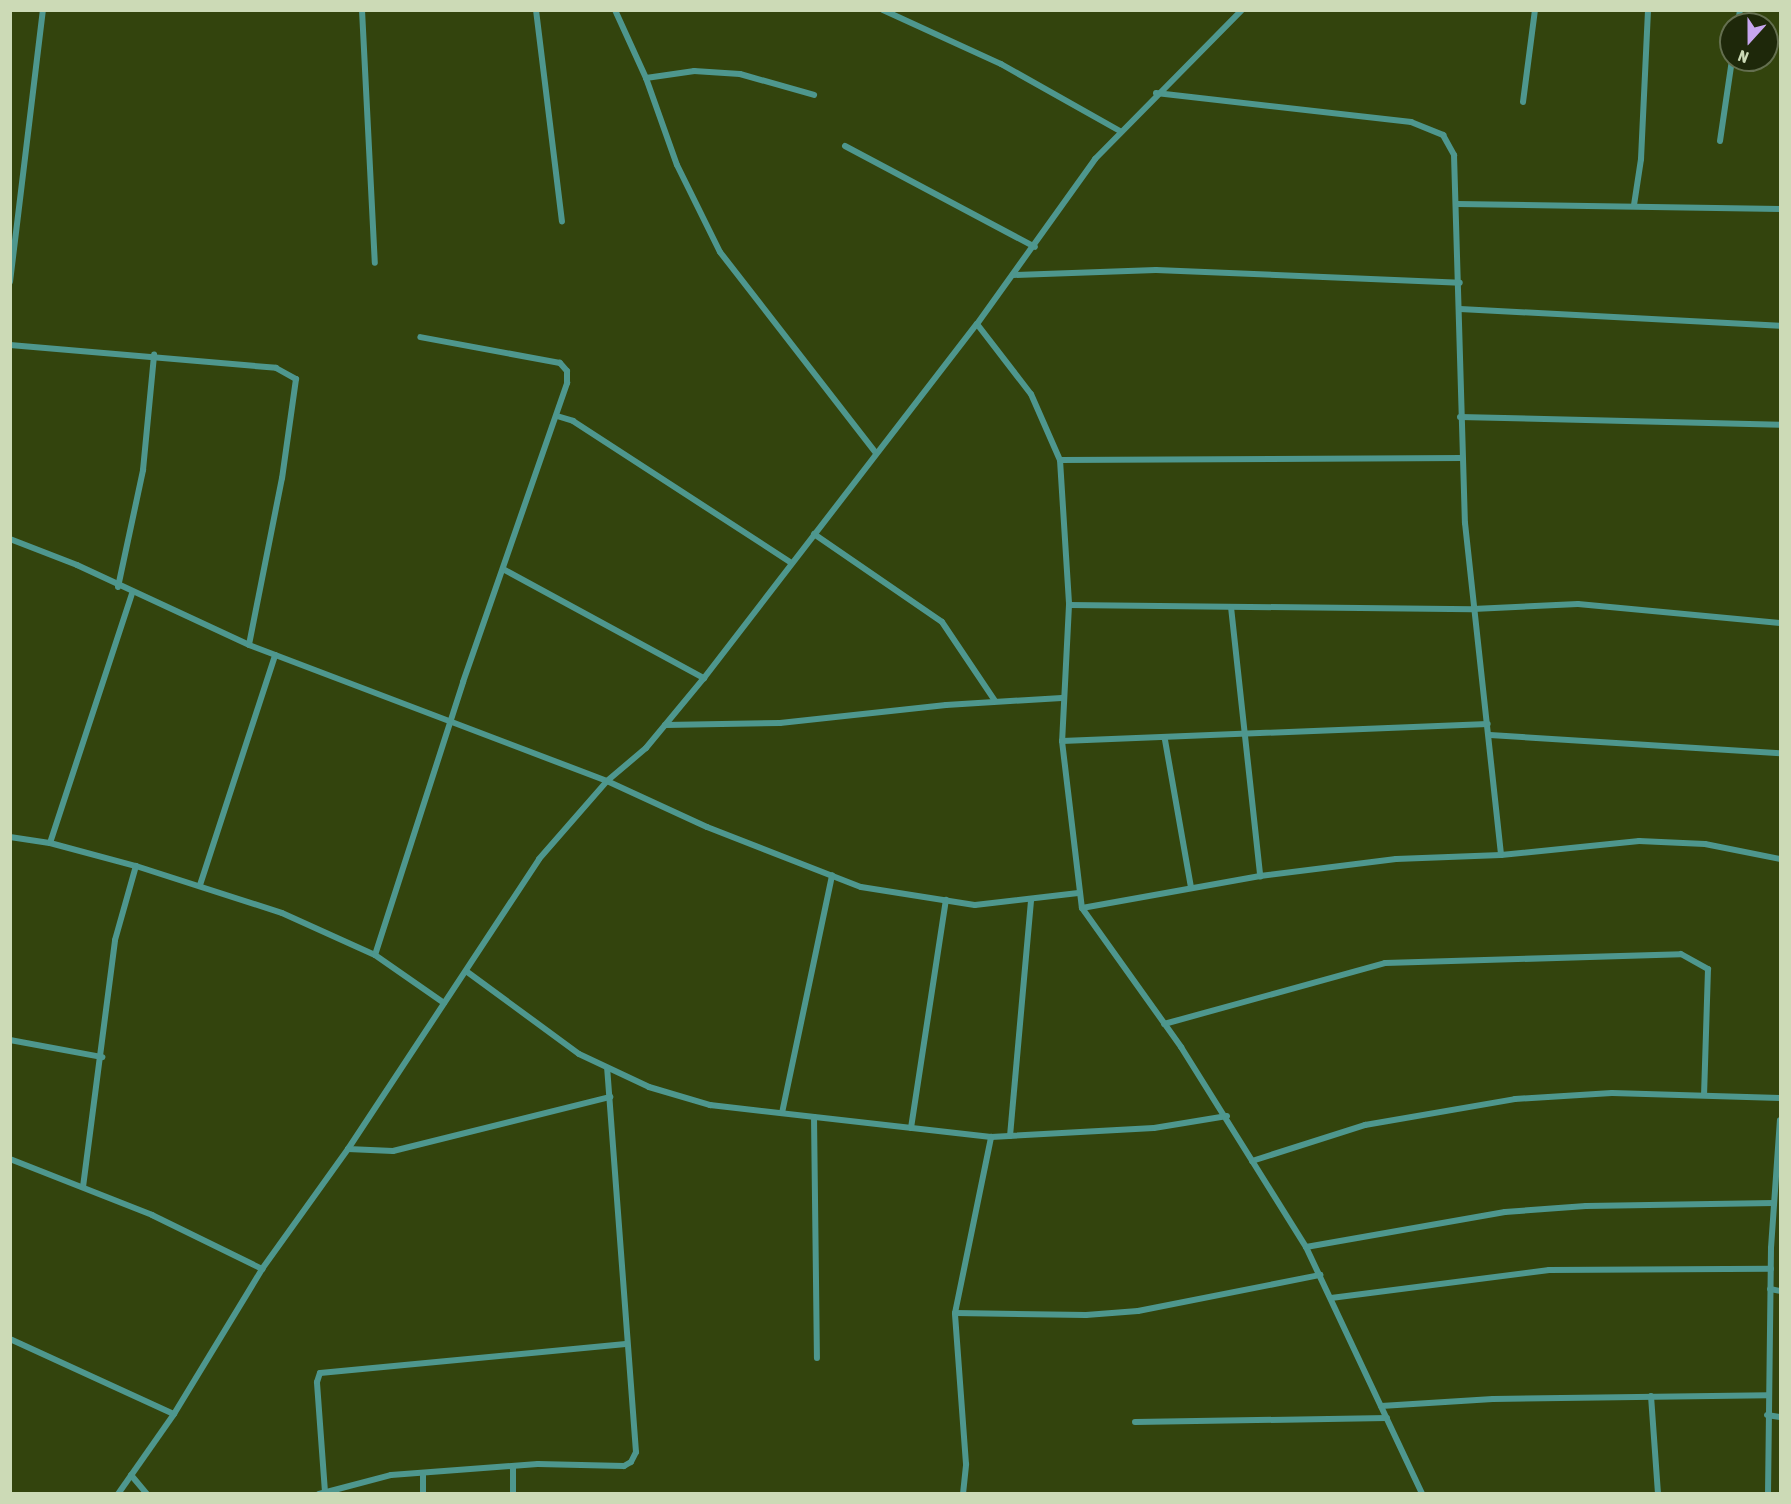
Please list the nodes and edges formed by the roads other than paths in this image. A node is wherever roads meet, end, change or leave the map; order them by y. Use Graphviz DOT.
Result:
graph roads {
  1 [pos="42,10"];
  2 [pos="362,10"];
  3 [pos="536,10"];
  4 [pos="615,10"];
  5 [pos="883,10"];
  6 [pos="1242,10"];
  7 [pos="1535,10"];
  8 [pos="1648,10"];
  9 [pos="1730,72"];
  10 [pos="646,78"];
  11 [pos="1156,93"];
  12 [pos="814,95"];
  13 [pos="1523,102"];
  14 [pos="1120,131"];
  15 [pos="1719,141"];
  16 [pos="845,146"];
  17 [pos="1457,204"];
  18 [pos="1634,205"];
  19 [pos="1780,209"];
  20 [pos="562,221"];
  21 [pos="1035,247"];
  22 [pos="375,263"];
  23 [pos="1013,275"];
  24 [pos="10,282"];
  25 [pos="1460,283"];
  26 [pos="1460,309"];
  27 [pos="977,324"];
  28 [pos="1780,326"];
  29 [pos="420,337"];
  30 [pos="10,345"];
  31 [pos="154,355"];
  32 [pos="557,416"];
  33 [pos="1460,417"];
  34 [pos="1780,425"];
  35 [pos="875,453"];
  36 [pos="1462,458"];
  37 [pos="1060,460"];
  38 [pos="814,534"];
  39 [pos="10,539"];
  40 [pos="792,563"];
  41 [pos="503,568"];
  42 [pos="118,587"];
  43 [pos="132,593"];
  44 [pos="1069,605"];
  45 [pos="1231,607"];
  46 [pos="1473,609"];
  47 [pos="1780,623"];
  48 [pos="249,645"];
  49 [pos="275,655"];
  50 [pos="704,678"];
  51 [pos="1062,698"];
  52 [pos="995,701"];
  53 [pos="451,723"];
  54 [pos="1488,724"];
  55 [pos="665,725"];
  56 [pos="1490,735"];
  57 [pos="1242,736"];
  58 [pos="1165,740"];
  59 [pos="1062,741"];
  60 [pos="1780,753"];
  61 [pos="607,781"];
  62 [pos="10,837"];
  63 [pos="50,843"];
  64 [pos="1501,855"];
  65 [pos="1780,859"];
  66 [pos="136,866"];
  67 [pos="832,875"];
  68 [pos="1260,876"];
  69 [pos="200,885"];
  70 [pos="1191,888"];
  71 [pos="1078,893"];
  72 [pos="1031,899"];
  73 [pos="946,900"];
  74 [pos="1082,908"];
  75 [pos="375,955"];
  76 [pos="466,971"];
  77 [pos="444,1002"];
  78 [pos="1164,1024"];
  79 [pos="10,1040"];
  80 [pos="102,1057"];
  81 [pos="608,1068"];
  82 [pos="1704,1094"];
  83 [pos="610,1098"];
  84 [pos="1780,1098"];
  85 [pos="782,1113"];
  86 [pos="1227,1116"];
  87 [pos="814,1118"];
  88 [pos="1780,1120"];
  89 [pos="911,1128"];
  90 [pos="1010,1136"];
  91 [pos="991,1137"];
  92 [pos="348,1149"];
  93 [pos="10,1159"];
  94 [pos="1252,1161"];
  95 [pos="83,1188"];
  96 [pos="1774,1203"];
  97 [pos="1306,1247"];
  98 [pos="262,1269"];
  99 [pos="1771,1269"];
  100 [pos="1320,1275"];
  101 [pos="1770,1289"];
  102 [pos="1780,1291"];
  103 [pos="1331,1298"];
  104 [pos="955,1313"];
  105 [pos="10,1340"];
  106 [pos="626,1344"];
  107 [pos="818,1358"];
  108 [pos="1768,1395"];
  109 [pos="1652,1396"];
  110 [pos="1382,1406"];
  111 [pos="174,1414"];
  112 [pos="1767,1416"];
  113 [pos="1780,1417"];
  114 [pos="1387,1418"];
  115 [pos="1135,1422"];
  116 [pos="513,1466"];
  117 [pos="423,1473"];
  118 [pos="130,1475"];
  119 [pos="322,1493"];
  120 [pos="118,1494"];
  121 [pos="147,1494"];
  122 [pos="423,1494"];
  123 [pos="513,1494"];
  124 [pos="963,1494"];
  125 [pos="1422,1494"];
  126 [pos="1658,1494"];
  127 [pos="1768,1494"];
  1 -- 24 [label="street"];
  2 -- 22 [label="street"];
  3 -- 20 [label="street"];
  4 -- 10 [label="street"];
  5 -- 14 [label="street"];
  6 -- 11 [label="street"];
  7 -- 13 [label="street"];
  8 -- 18 [label="street"];
  9 -- 15 [label="street"];
  10 -- 12 [label="street"];
  10 -- 35 [label="street"];
  11 -- 14 [label="street"];
  11 -- 17 [label="street"];
  14 -- 21 [label="street"];
  16 -- 21 [label="street"];
  17 -- 18 [label="street"];
  17 -- 25 [label="street"];
  18 -- 19 [label="street"];
  21 -- 23 [label="street"];
  23 -- 25 [label="street"];
  23 -- 27 [label="street"];
  25 -- 26 [label="street"];
  26 -- 28 [label="street"];
  26 -- 33 [label="street"];
  27 -- 35 [label="street"];
  27 -- 37 [label="street"];
  29 -- 32 [label="street"];
  30 -- 31 [label="street"];
  31 -- 42 [label="street"];
  31 -- 48 [label="street"];
  32 -- 40 [label="street"];
  32 -- 41 [label="street"];
  33 -- 34 [label="street"];
  33 -- 36 [label="street"];
  35 -- 38 [label="street"];
  36 -- 37 [label="street"];
  36 -- 46 [label="street"];
  37 -- 44 [label="street"];
  38 -- 40 [label="street"];
  38 -- 52 [label="street"];
  39 -- 42 [label="street"];
  40 -- 50 [label="street"];
  41 -- 50 [label="street"];
  41 -- 53 [label="street"];
  42 -- 43 [label="street"];
  43 -- 48 [label="street"];
  43 -- 63 [label="street"];
  44 -- 45 [label="street"];
  44 -- 51 [label="street"];
  45 -- 46 [label="street"];
  45 -- 57 [label="street"];
  46 -- 47 [label="street"];
  46 -- 54 [label="street"];
  48 -- 49 [label="street"];
  49 -- 53 [label="street"];
  49 -- 69 [label="street"];
  50 -- 55 [label="street"];
  51 -- 52 [label="street"];
  51 -- 59 [label="street"];
  52 -- 55 [label="street"];
  53 -- 61 [label="street"];
  53 -- 75 [label="street"];
  54 -- 56 [label="street"];
  54 -- 57 [label="street"];
  55 -- 61 [label="street"];
  56 -- 60 [label="street"];
  56 -- 64 [label="street"];
  57 -- 58 [label="street"];
  57 -- 68 [label="street"];
  58 -- 59 [label="street"];
  58 -- 70 [label="street"];
  59 -- 71 [label="street"];
  61 -- 67 [label="street"];
  61 -- 76 [label="street"];
  62 -- 63 [label="street"];
  63 -- 66 [label="street"];
  64 -- 65 [label="street"];
  64 -- 68 [label="street"];
  66 -- 69 [label="street"];
  66 -- 80 [label="street"];
  67 -- 73 [label="street"];
  67 -- 85 [label="street"];
  68 -- 70 [label="street"];
  69 -- 75 [label="street"];
  70 -- 74 [label="street"];
  71 -- 72 [label="street"];
  71 -- 74 [label="street"];
  72 -- 73 [label="street"];
  72 -- 90 [label="street"];
  73 -- 89 [label="street"];
  74 -- 78 [label="street"];
  75 -- 77 [label="street"];
  76 -- 77 [label="street"];
  76 -- 81 [label="street"];
  77 -- 92 [label="street"];
  78 -- 82 [label="street"];
  78 -- 86 [label="street"];
  79 -- 80 [label="street"];
  80 -- 95 [label="street"];
  81 -- 83 [label="street"];
  81 -- 85 [label="street"];
  82 -- 84 [label="street"];
  82 -- 94 [label="street"];
  83 -- 92 [label="street"];
  83 -- 106 [label="street"];
  85 -- 87 [label="street"];
  86 -- 90 [label="street"];
  86 -- 94 [label="street"];
  87 -- 89 [label="street"];
  87 -- 107 [label="street"];
  88 -- 96 [label="street"];
  89 -- 91 [label="street"];
  90 -- 91 [label="street"];
  91 -- 104 [label="street"];
  92 -- 98 [label="street"];
  93 -- 95 [label="street"];
  94 -- 97 [label="street"];
  95 -- 98 [label="street"];
  96 -- 97 [label="street"];
  96 -- 99 [label="street"];
  97 -- 100 [label="street"];
  98 -- 111 [label="street"];
  99 -- 101 [label="street"];
  99 -- 103 [label="street"];
  100 -- 103 [label="street"];
  100 -- 104 [label="street"];
  101 -- 102 [label="street"];
  101 -- 108 [label="street"];
  103 -- 110 [label="street"];
  104 -- 124 [label="street"];
  105 -- 111 [label="street"];
  106 -- 116 [label="street"];
  106 -- 119 [label="street"];
  108 -- 109 [label="street"];
  108 -- 112 [label="street"];
  109 -- 110 [label="street"];
  109 -- 126 [label="street"];
  110 -- 114 [label="street"];
  111 -- 118 [label="street"];
  112 -- 113 [label="street"];
  112 -- 127 [label="street"];
  114 -- 115 [label="street"];
  114 -- 125 [label="street"];
  116 -- 117 [label="street"];
  116 -- 123 [label="street"];
  117 -- 119 [label="street"];
  117 -- 122 [label="street"];
  118 -- 120 [label="street"];
  118 -- 121 [label="street"];
}
